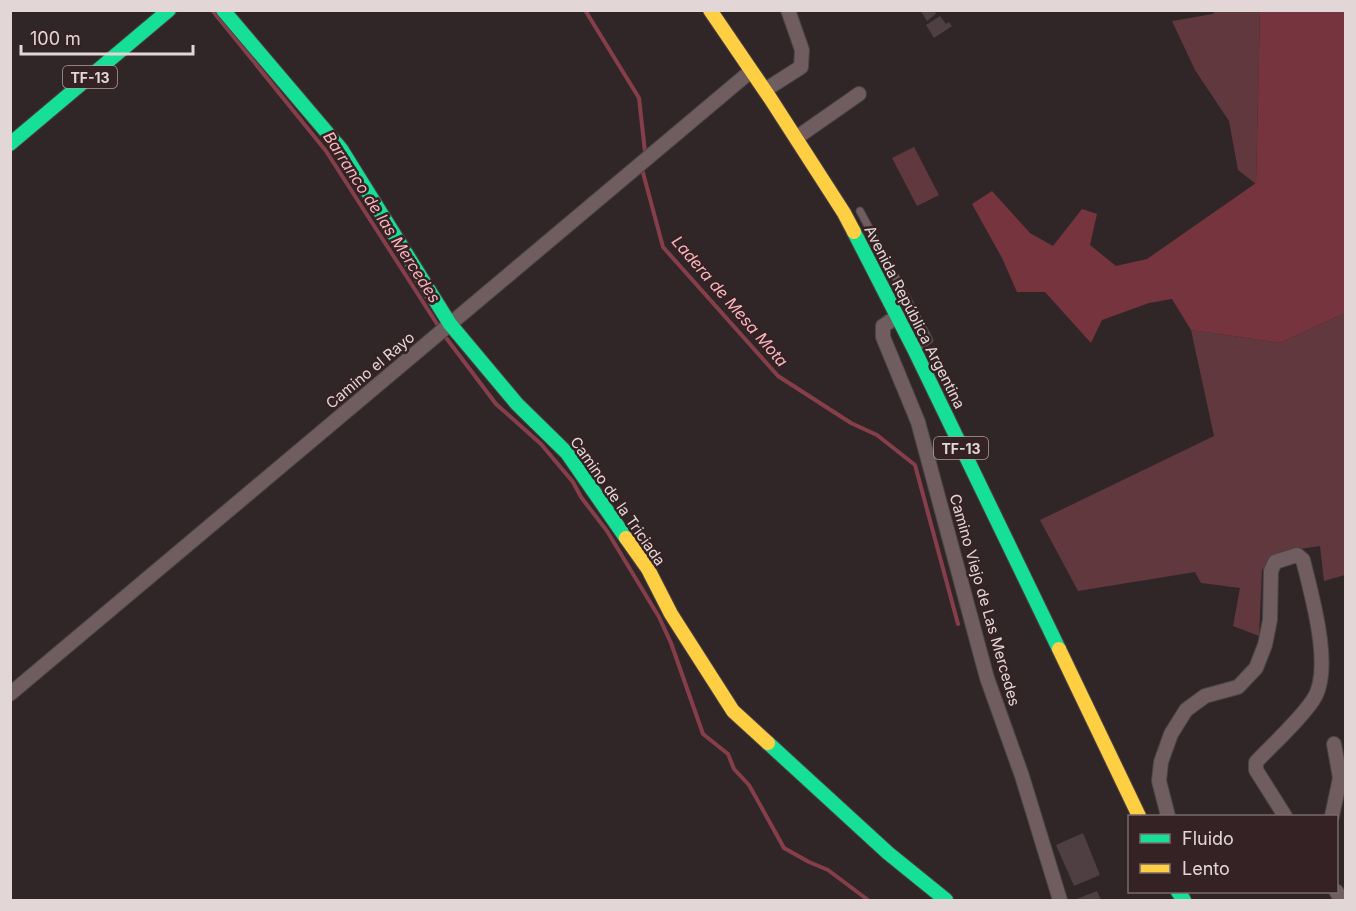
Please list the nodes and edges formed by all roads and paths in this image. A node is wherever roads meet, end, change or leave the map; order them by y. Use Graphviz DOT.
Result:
graph roads {
  1 [pos="169,10"];
  2 [pos="223,10"];
  3 [pos="710,10"];
  4 [pos="788,10"];
  5 [pos="751,71"];
  6 [pos="765,90"];
  7 [pos="859,94"];
  8 [pos="796,138"];
  9 [pos="10,144"];
  10 [pos="860,211"];
  11 [pos="897,316"];
  12 [pos="450,324"];
  13 [pos="914,349"];
  14 [pos="10,694"];
  15 [pos="1334,744"];
  16 [pos="1139,815"];
  17 [pos="1168,815"];
  18 [pos="1285,815"];
  19 [pos="1332,815"];
  20 [pos="946,900"];
  21 [pos="1060,900"];
  1 -- 9 [label="street, TF-13"];
  2 -- 12 [label="street, Camino de la Triciada"];
  3 -- 5 [label="street, Avenida República Argentina / TF-13"];
  4 -- 6 [label="street"];
  5 -- 6 [label="street, Avenida República Argentina / TF-13"];
  5 -- 12 [label="street, Camino el Rayo"];
  6 -- 8 [label="street, Avenida República Argentina / TF-13"];
  7 -- 8 [label="street"];
  8 -- 11 [label="street, Avenida República Argentina / TF-13"];
  10 -- 13 [label="lane"];
  11 -- 13 [label="street, Avenida República Argentina / TF-13"];
  11 -- 21 [label="street, Camino Viejo de Las Mercedes"];
  12 -- 14 [label="street, Camino el Rayo"];
  12 -- 20 [label="street, Camino de la Triciada"];
  13 -- 16 [label="street, Avenida República Argentina / TF-13"];
  15 -- 19 [label="street"];
  17 -- 18 [label="street"];
}
